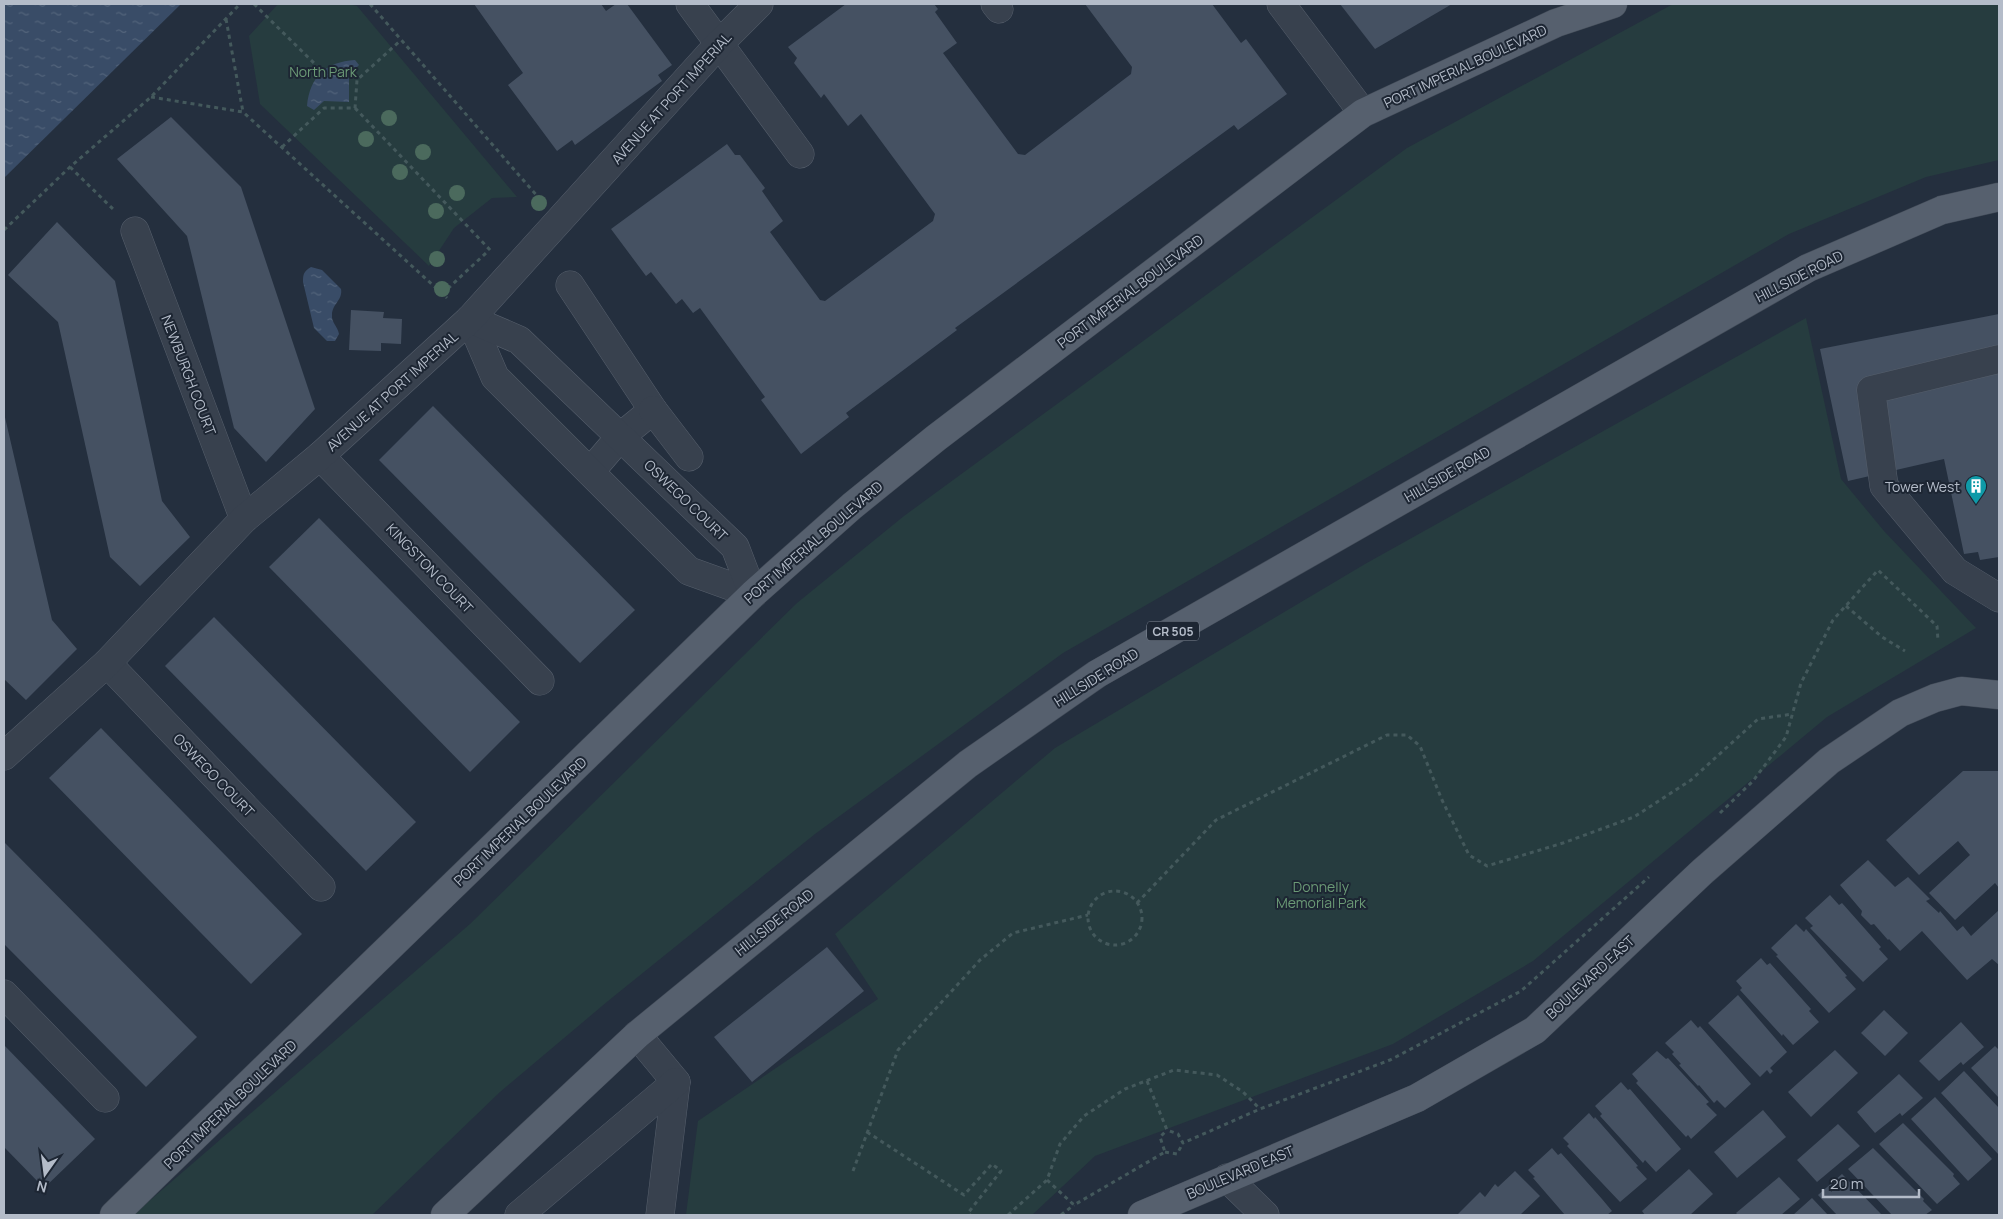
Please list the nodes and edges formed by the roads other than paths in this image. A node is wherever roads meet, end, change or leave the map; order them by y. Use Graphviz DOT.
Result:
graph roads {
  1 [pos="690,4"];
  2 [pos="759,4"];
  3 [pos="1281,4"];
  4 [pos="1613,4"];
  5 [pos="719,44"];
  6 [pos="1363,113"];
  7 [pos="800,154"];
  8 [pos="1999,197"];
  9 [pos="135,231"];
  10 [pos="570,285"];
  11 [pos="470,319"];
  12 [pos="1999,359"];
  13 [pos="653,410"];
  14 [pos="620,437"];
  15 [pos="320,456"];
  16 [pos="689,457"];
  17 [pos="590,472"];
  18 [pos="244,518"];
  19 [pos="753,594"];
  20 [pos="1999,598"];
  21 [pos="107,664"];
  22 [pos="540,681"];
  23 [pos="1999,695"];
  24 [pos="4,756"];
  25 [pos="321,887"];
  26 [pos="4,994"];
  27 [pos="636,1035"];
  28 [pos="676,1082"];
  29 [pos="104,1098"];
  30 [pos="1227,1178"];
  31 [pos="114,1215"];
  32 [pos="445,1215"];
  33 [pos="519,1215"];
  34 [pos="660,1215"];
  35 [pos="1142,1215"];
  36 [pos="1265,1215"];
  1 -- 5 [label="street"];
  2 -- 5 [label="street, AVENUE AT PORT IMPERIAL"];
  3 -- 6 [label="street"];
  4 -- 6 [label="main road, PORT IMPERIAL BOULEVARD"];
  5 -- 7 [label="street"];
  5 -- 11 [label="street, AVENUE AT PORT IMPERIAL"];
  6 -- 19 [label="main road, PORT IMPERIAL BOULEVARD"];
  8 -- 27 [label="main road, HILLSIDE ROAD / CR 505"];
  9 -- 18 [label="street, NEWBURGH COURT"];
  10 -- 13 [label="street"];
  11 -- 14 [label="street, OSWEGO COURT"];
  11 -- 15 [label="street, AVENUE AT PORT IMPERIAL"];
  11 -- 17 [label="street"];
  12 -- 20 [label="street"];
  13 -- 14 [label="street"];
  13 -- 16 [label="street"];
  14 -- 17 [label="street"];
  14 -- 19 [label="street, OSWEGO COURT"];
  15 -- 18 [label="street, AVENUE AT PORT IMPERIAL"];
  15 -- 22 [label="street, KINGSTON COURT"];
  17 -- 19 [label="street"];
  18 -- 21 [label="street, AVENUE AT PORT IMPERIAL"];
  19 -- 31 [label="main road, PORT IMPERIAL BOULEVARD"];
  21 -- 24 [label="street, AVENUE AT PORT IMPERIAL"];
  21 -- 25 [label="street, OSWEGO COURT"];
  23 -- 30 [label="main road, BOULEVARD EAST"];
  26 -- 29 [label="street"];
  27 -- 28 [label="street"];
  27 -- 32 [label="main road, HILLSIDE ROAD / CR 505"];
  28 -- 33 [label="street"];
  28 -- 34 [label="street"];
  30 -- 35 [label="main road, BOULEVARD EAST"];
  30 -- 36 [label="street"];
}
